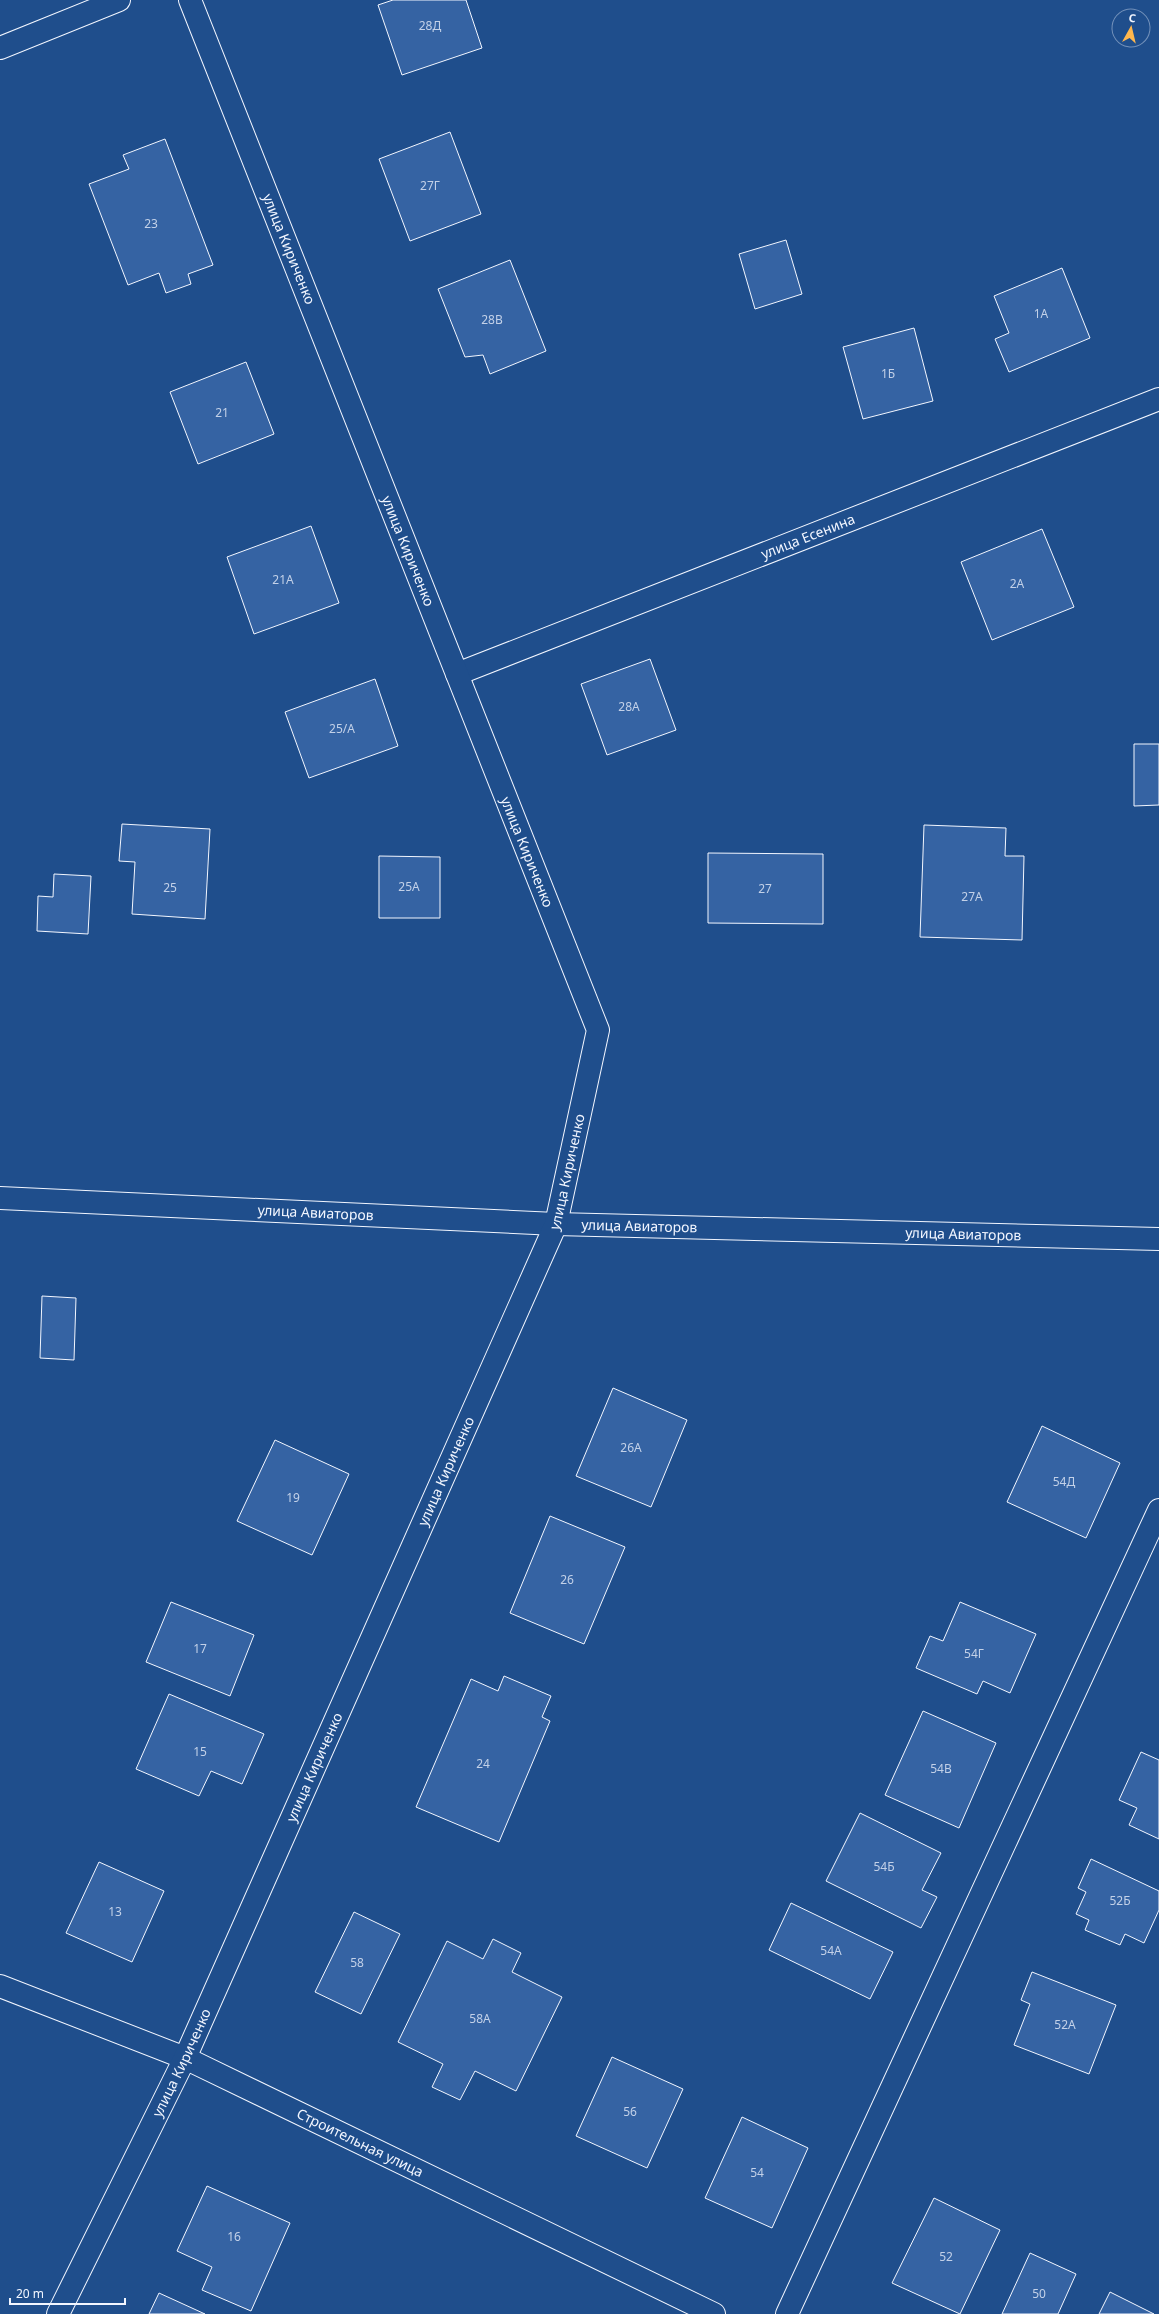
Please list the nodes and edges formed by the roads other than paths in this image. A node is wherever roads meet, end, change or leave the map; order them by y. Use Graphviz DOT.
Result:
graph roads {
  1 [pos="120,0"];
  2 [pos="190,0"];
  3 [pos="0,48"];
  4 [pos="1159,399"];
  5 [pos="457,674"];
  6 [pos="0,1198"];
  7 [pos="556,1224"];
  8 [pos="1159,1239"];
  9 [pos="1159,1510"];
  10 [pos="0,1986"];
  11 [pos="186,2058"];
  12 [pos="58,2314"];
  13 [pos="714,2314"];
  14 [pos="787,2314"];
  1 -- 3 [label="street"];
  2 -- 5 [label="street, улица Кириченко"];
  4 -- 5 [label="street, улица Есенина"];
  5 -- 7 [label="street, улица Кириченко"];
  6 -- 7 [label="street, улица Авиаторов"];
  7 -- 8 [label="street, улица Авиаторов"];
  7 -- 11 [label="street, улица Кириченко"];
  9 -- 14 [label="street"];
  10 -- 11 [label="street, Строительная улица"];
  11 -- 12 [label="street, улица Кириченко"];
  11 -- 13 [label="street, Строительная улица"];
}
